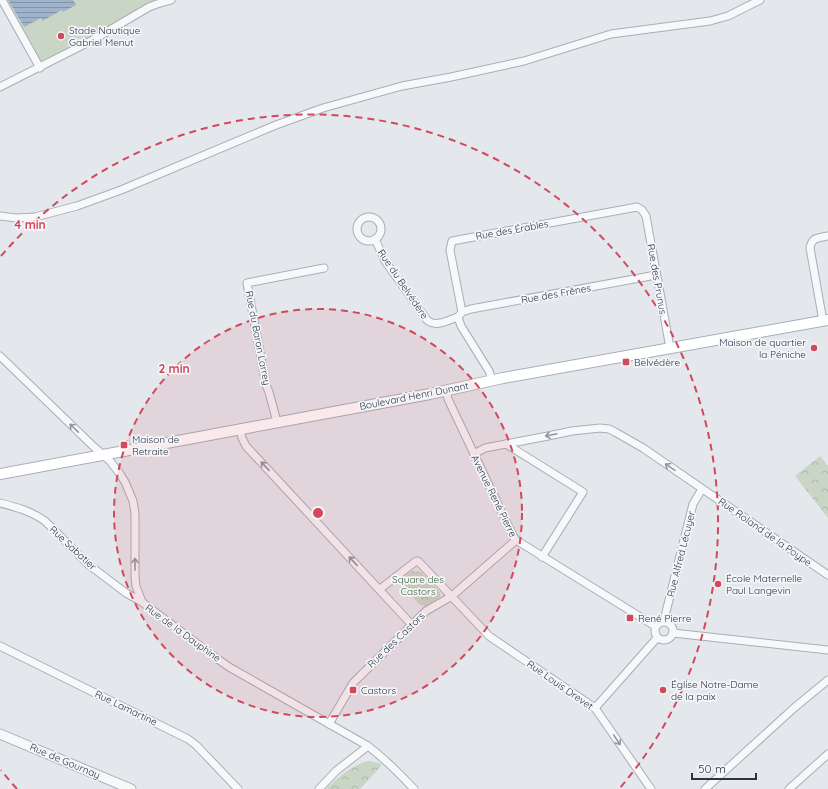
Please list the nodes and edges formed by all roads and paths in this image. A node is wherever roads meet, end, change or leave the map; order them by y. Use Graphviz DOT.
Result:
graph roads {
  1 [pos="2,0"];
  2 [pos="171,0"];
  3 [pos="760,0"];
  4 [pos="40,68"];
  5 [pos="0,87"];
  6 [pos="642,210"];
  7 [pos="0,216"];
  8 [pos="828,236"];
  9 [pos="375,239"];
  10 [pos="324,268"];
  11 [pos="656,275"];
  12 [pos="460,314"];
  13 [pos="825,320"];
  14 [pos="670,348"];
  15 [pos="0,356"];
  16 [pos="492,380"];
  17 [pos="446,390"];
  18 [pos="276,422"];
  19 [pos="240,429"];
  20 [pos="506,444"];
  21 [pos="474,454"];
  22 [pos="102,455"];
  23 [pos="0,474"];
  24 [pos="702,489"];
  25 [pos="0,503"];
  26 [pos="516,540"];
  27 [pos="542,557"];
  28 [pos="828,575"];
  29 [pos="380,589"];
  30 [pos="452,596"];
  31 [pos="142,602"];
  32 [pos="665,621"];
  33 [pos="412,624"];
  34 [pos="655,626"];
  35 [pos="673,633"];
  36 [pos="657,638"];
  37 [pos="0,646"];
  38 [pos="828,650"];
  39 [pos="828,680"];
  40 [pos="595,708"];
  41 [pos="329,724"];
  42 [pos="0,734"];
  43 [pos="368,746"];
  44 [pos="828,754"];
  45 [pos="131,789"];
  46 [pos="238,789"];
  47 [pos="319,789"];
  48 [pos="414,789"];
  49 [pos="651,789"];
  50 [pos="705,789"];
  51 [pos="789,789"];
  1 -- 4 [label="street"];
  2 -- 4 [label="street"];
  3 -- 7 [label="street"];
  4 -- 5 [label="street"];
  6 -- 11 [label="street, Rue des Prunus"];
  6 -- 12 [label="street, Rue des Érables"];
  8 -- 13 [label="street"];
  9 -- 12 [label="street, Rue du Belvédère"];
  10 -- 18 [label="street, Rue du Baron Larrey"];
  11 -- 12 [label="street, Rue des Frênes"];
  11 -- 14 [label="street, Rue des Prunus"];
  12 -- 16 [label="street"];
  13 -- 14 [label="main road, Boulevard Henri Dunant"];
  14 -- 16 [label="main road, Boulevard Henri Dunant"];
  22 -- 15 [label="street, Rue de la Dauphine, one-way"];
  16 -- 17 [label="main road, Boulevard Henri Dunant"];
  17 -- 18 [label="main road, Boulevard Henri Dunant"];
  17 -- 21 [label="street, Avenue René Pierre"];
  18 -- 19 [label="main road, Boulevard Henri Dunant"];
  19 -- 22 [label="main road, Boulevard Henri Dunant"];
  29 -- 19 [label="street, one-way"];
  20 -- 21 [label="street, Rue Roland de la Poype"];
  24 -- 20 [label="street, Rue Roland de la Poype, one-way"];
  20 -- 27 [label="street"];
  21 -- 26 [label="street, Avenue René Pierre"];
  22 -- 23 [label="main road, Boulevard Henri Dunant"];
  31 -- 22 [label="street, Rue de la Dauphine, one-way"];
  24 -- 28 [label="street, Rue Roland de la Poype"];
  24 -- 32 [label="street, Rue Alfred Lécuyer"];
  25 -- 31 [label="street, Rue Sabatier"];
  26 -- 27 [label="street, Avenue René Pierre"];
  26 -- 30 [label="street, Rue des Castors"];
  27 -- 34 [label="street, Avenue René Pierre"];
  29 -- 30 [label="street, Rue Louis Drevet"];
  29 -- 33 [label="street"];
  30 -- 33 [label="street, Rue des Castors"];
  30 -- 40 [label="street, Rue Louis Drevet"];
  31 -- 41 [label="street, Rue de la Dauphine"];
  32 -- 34 [label="street"];
  32 -- 35 [label="street"];
  33 -- 41 [label="street, Rue des Castors"];
  34 -- 36 [label="street"];
  35 -- 36 [label="street"];
  35 -- 38 [label="street"];
  36 -- 40 [label="street"];
  37 -- 46 [label="street, Rue Lamartine"];
  39 -- 50 [label="street"];
  40 -- 49 [label="street, Rue Louis Drevet, one-way"];
  41 -- 43 [label="street, Rue de la Dauphine"];
  42 -- 45 [label="street, Rue de Gournay"];
  43 -- 47 [label="street"];
  43 -- 48 [label="street, Rue de la Dauphine"];
  44 -- 51 [label="street"];
}
